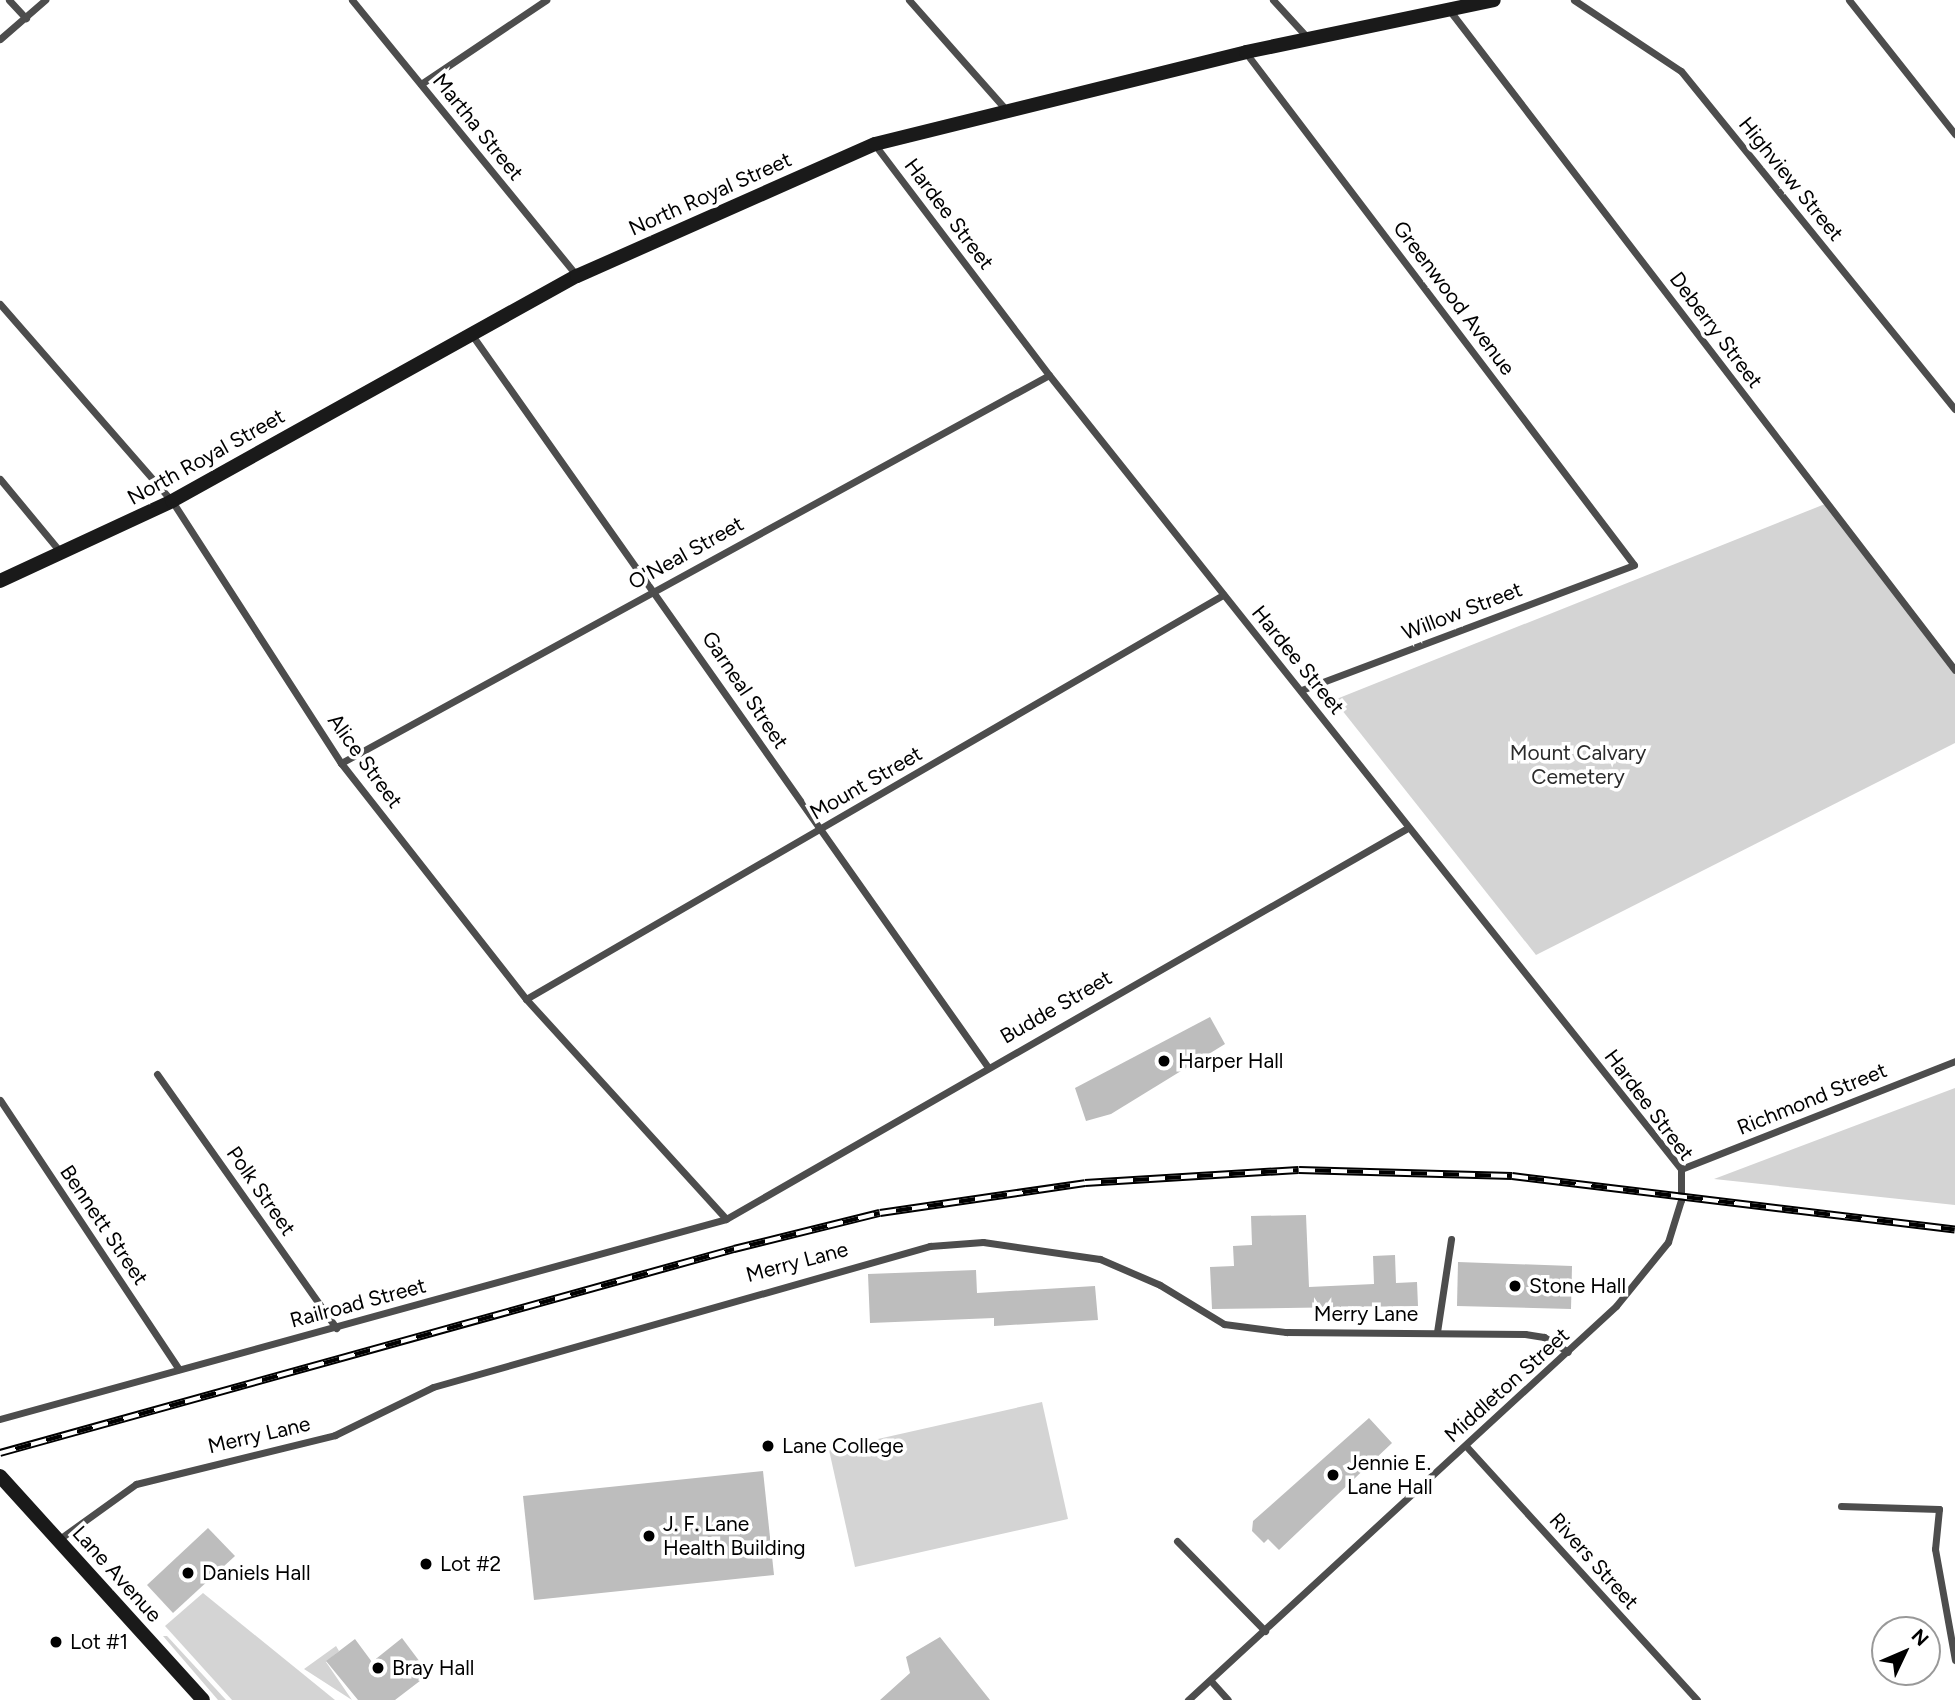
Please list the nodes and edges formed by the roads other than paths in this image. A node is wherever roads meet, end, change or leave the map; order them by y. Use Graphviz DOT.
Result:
graph roads {
  1 [pos="9,0"];
  2 [pos="46,0"];
  3 [pos="352,0"];
  4 [pos="546,0"];
  5 [pos="909,0"];
  6 [pos="1273,0"];
  7 [pos="1494,0"];
  8 [pos="1574,0"];
  9 [pos="1849,0"];
  10 [pos="1450,11"];
  11 [pos="26,18"];
  12 [pos="1308,38"];
  13 [pos="0,39"];
  14 [pos="1246,52"];
  15 [pos="421,84"];
  16 [pos="1011,114"];
  17 [pos="1955,134"];
  18 [pos="875,144"];
  19 [pos="577,276"];
  20 [pos="0,304"];
  21 [pos="471,334"];
  22 [pos="1049,375"];
  23 [pos="1955,408"];
  24 [pos="0,479"];
  25 [pos="172,501"];
  26 [pos="63,556"];
  27 [pos="1634,565"];
  28 [pos="0,581"];
  29 [pos="656,589"];
  30 [pos="1223,595"];
  31 [pos="1955,670"];
  32 [pos="1301,690"];
  33 [pos="341,763"];
  34 [pos="1406,829"];
  35 [pos="819,831"];
  36 [pos="526,999"];
  37 [pos="1955,1061"];
  38 [pos="987,1066"];
  39 [pos="158,1074"];
  40 [pos="0,1100"];
  41 [pos="1681,1170"];
  42 [pos="1681,1200"];
  43 [pos="726,1219"];
  44 [pos="1451,1239"];
  45 [pos="336,1328"];
  46 [pos="1437,1332"];
  47 [pos="1568,1352"];
  48 [pos="179,1369"];
  49 [pos="0,1419"];
  50 [pos="1466,1446"];
  51 [pos="0,1476"];
  52 [pos="1841,1506"];
  53 [pos="58,1540"];
  54 [pos="1177,1541"];
  55 [pos="1265,1631"];
  56 [pos="1955,1660"];
  57 [pos="1211,1681"];
  58 [pos="203,1700"];
  59 [pos="1188,1700"];
  60 [pos="1228,1700"];
  61 [pos="1697,1700"];
  1 -- 11 [label="street"];
  2 -- 11 [label="street"];
  3 -- 15 [label="street, Martha Street"];
  4 -- 15 [label="street"];
  5 -- 16 [label="street"];
  6 -- 12 [label="street"];
  7 -- 10 [label="main road, North Royal Street"];
  8 -- 23 [label="street, Highview Street"];
  9 -- 17 [label="street"];
  10 -- 12 [label="main road, North Royal Street"];
  10 -- 31 [label="street, Deberry Street"];
  11 -- 13 [label="street"];
  12 -- 14 [label="main road, North Royal Street"];
  14 -- 16 [label="main road, North Royal Street"];
  14 -- 27 [label="street, Greenwood Avenue"];
  15 -- 19 [label="street, Martha Street"];
  16 -- 18 [label="main road, North Royal Street"];
  18 -- 19 [label="main road, North Royal Street"];
  18 -- 22 [label="street, Hardee Street"];
  19 -- 21 [label="main road, North Royal Street"];
  20 -- 25 [label="street, Alice Street"];
  21 -- 25 [label="main road, North Royal Street"];
  21 -- 29 [label="street, Garneal Street"];
  22 -- 29 [label="street, O'Neal Street"];
  22 -- 30 [label="street, Hardee Street"];
  24 -- 26 [label="street"];
  25 -- 26 [label="main road, North Royal Street"];
  25 -- 33 [label="street, Alice Street"];
  26 -- 28 [label="main road, North Royal Street"];
  27 -- 32 [label="street, Willow Street"];
  29 -- 33 [label="street, O'Neal Street"];
  29 -- 35 [label="street, Garneal Street"];
  30 -- 32 [label="street, Hardee Street"];
  30 -- 35 [label="street, Mount Street"];
  32 -- 34 [label="street, Hardee Street"];
  33 -- 36 [label="street, Alice Street"];
  34 -- 38 [label="street, Budde Street"];
  34 -- 41 [label="street, Hardee Street"];
  35 -- 36 [label="street, Mount Street"];
  35 -- 38 [label="street, Garneal Street"];
  36 -- 43 [label="street, Alice Street"];
  37 -- 41 [label="street, Richmond Street"];
  38 -- 43 [label="street, Budde Street"];
  39 -- 45 [label="street, Polk Street"];
  40 -- 48 [label="street, Bennett Street"];
  41 -- 42 [label="street, Hardee Street"];
  42 -- 47 [label="street, Middleton Street"];
  43 -- 45 [label="street, Railroad Street"];
  44 -- 46 [label="street"];
  45 -- 48 [label="street, Railroad Street"];
  46 -- 47 [label="street, Merry Lane"];
  46 -- 53 [label="street, Merry Lane"];
  47 -- 50 [label="street, Middleton Street"];
  48 -- 49 [label="street, Railroad Street"];
  50 -- 55 [label="street, Middleton Street"];
  50 -- 61 [label="street, Rivers Street"];
  51 -- 53 [label="main road, Lane Avenue"];
  52 -- 56 [label="street"];
  53 -- 58 [label="main road, Lane Avenue"];
  54 -- 55 [label="street"];
  55 -- 57 [label="street, Middleton Street"];
  57 -- 59 [label="street, Middleton Street"];
  57 -- 60 [label="street"];
}
